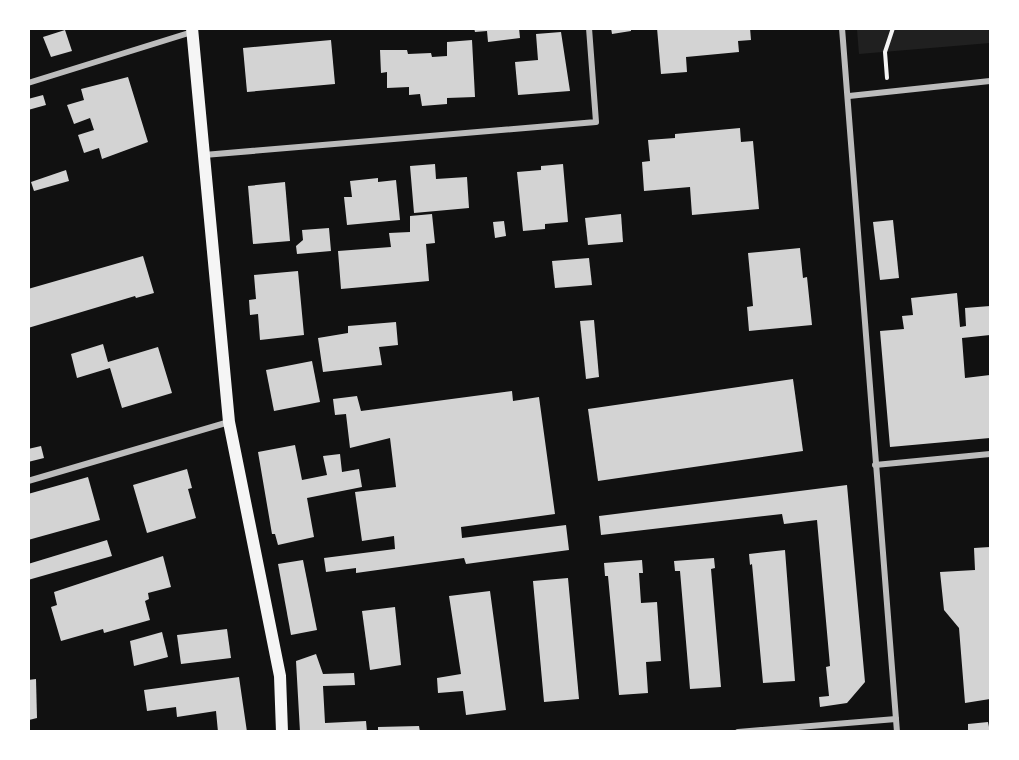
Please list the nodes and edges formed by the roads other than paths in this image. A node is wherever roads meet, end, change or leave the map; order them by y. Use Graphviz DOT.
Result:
graph roads {
  1 [pos="589,28"];
  2 [pos="842,28"];
  3 [pos="192,30"];
  4 [pos="990,81"];
  5 [pos="28,83"];
  6 [pos="849,96"];
  7 [pos="204,155"];
  8 [pos="229,422"];
  9 [pos="990,454"];
  10 [pos="875,465"];
  11 [pos="28,481"];
  12 [pos="896,719"];
  13 [pos="282,732"];
  14 [pos="738,732"];
  15 [pos="897,732"];
  1 -- 7 [label="street"];
  2 -- 6 [label="street"];
  3 -- 5 [label="street"];
  3 -- 7 [label="main road"];
  4 -- 6 [label="street"];
  6 -- 10 [label="street"];
  7 -- 8 [label="main road"];
  8 -- 11 [label="street"];
  8 -- 13 [label="main road"];
  9 -- 10 [label="street"];
  10 -- 12 [label="street"];
  12 -- 14 [label="street"];
  12 -- 15 [label="street"];
}
